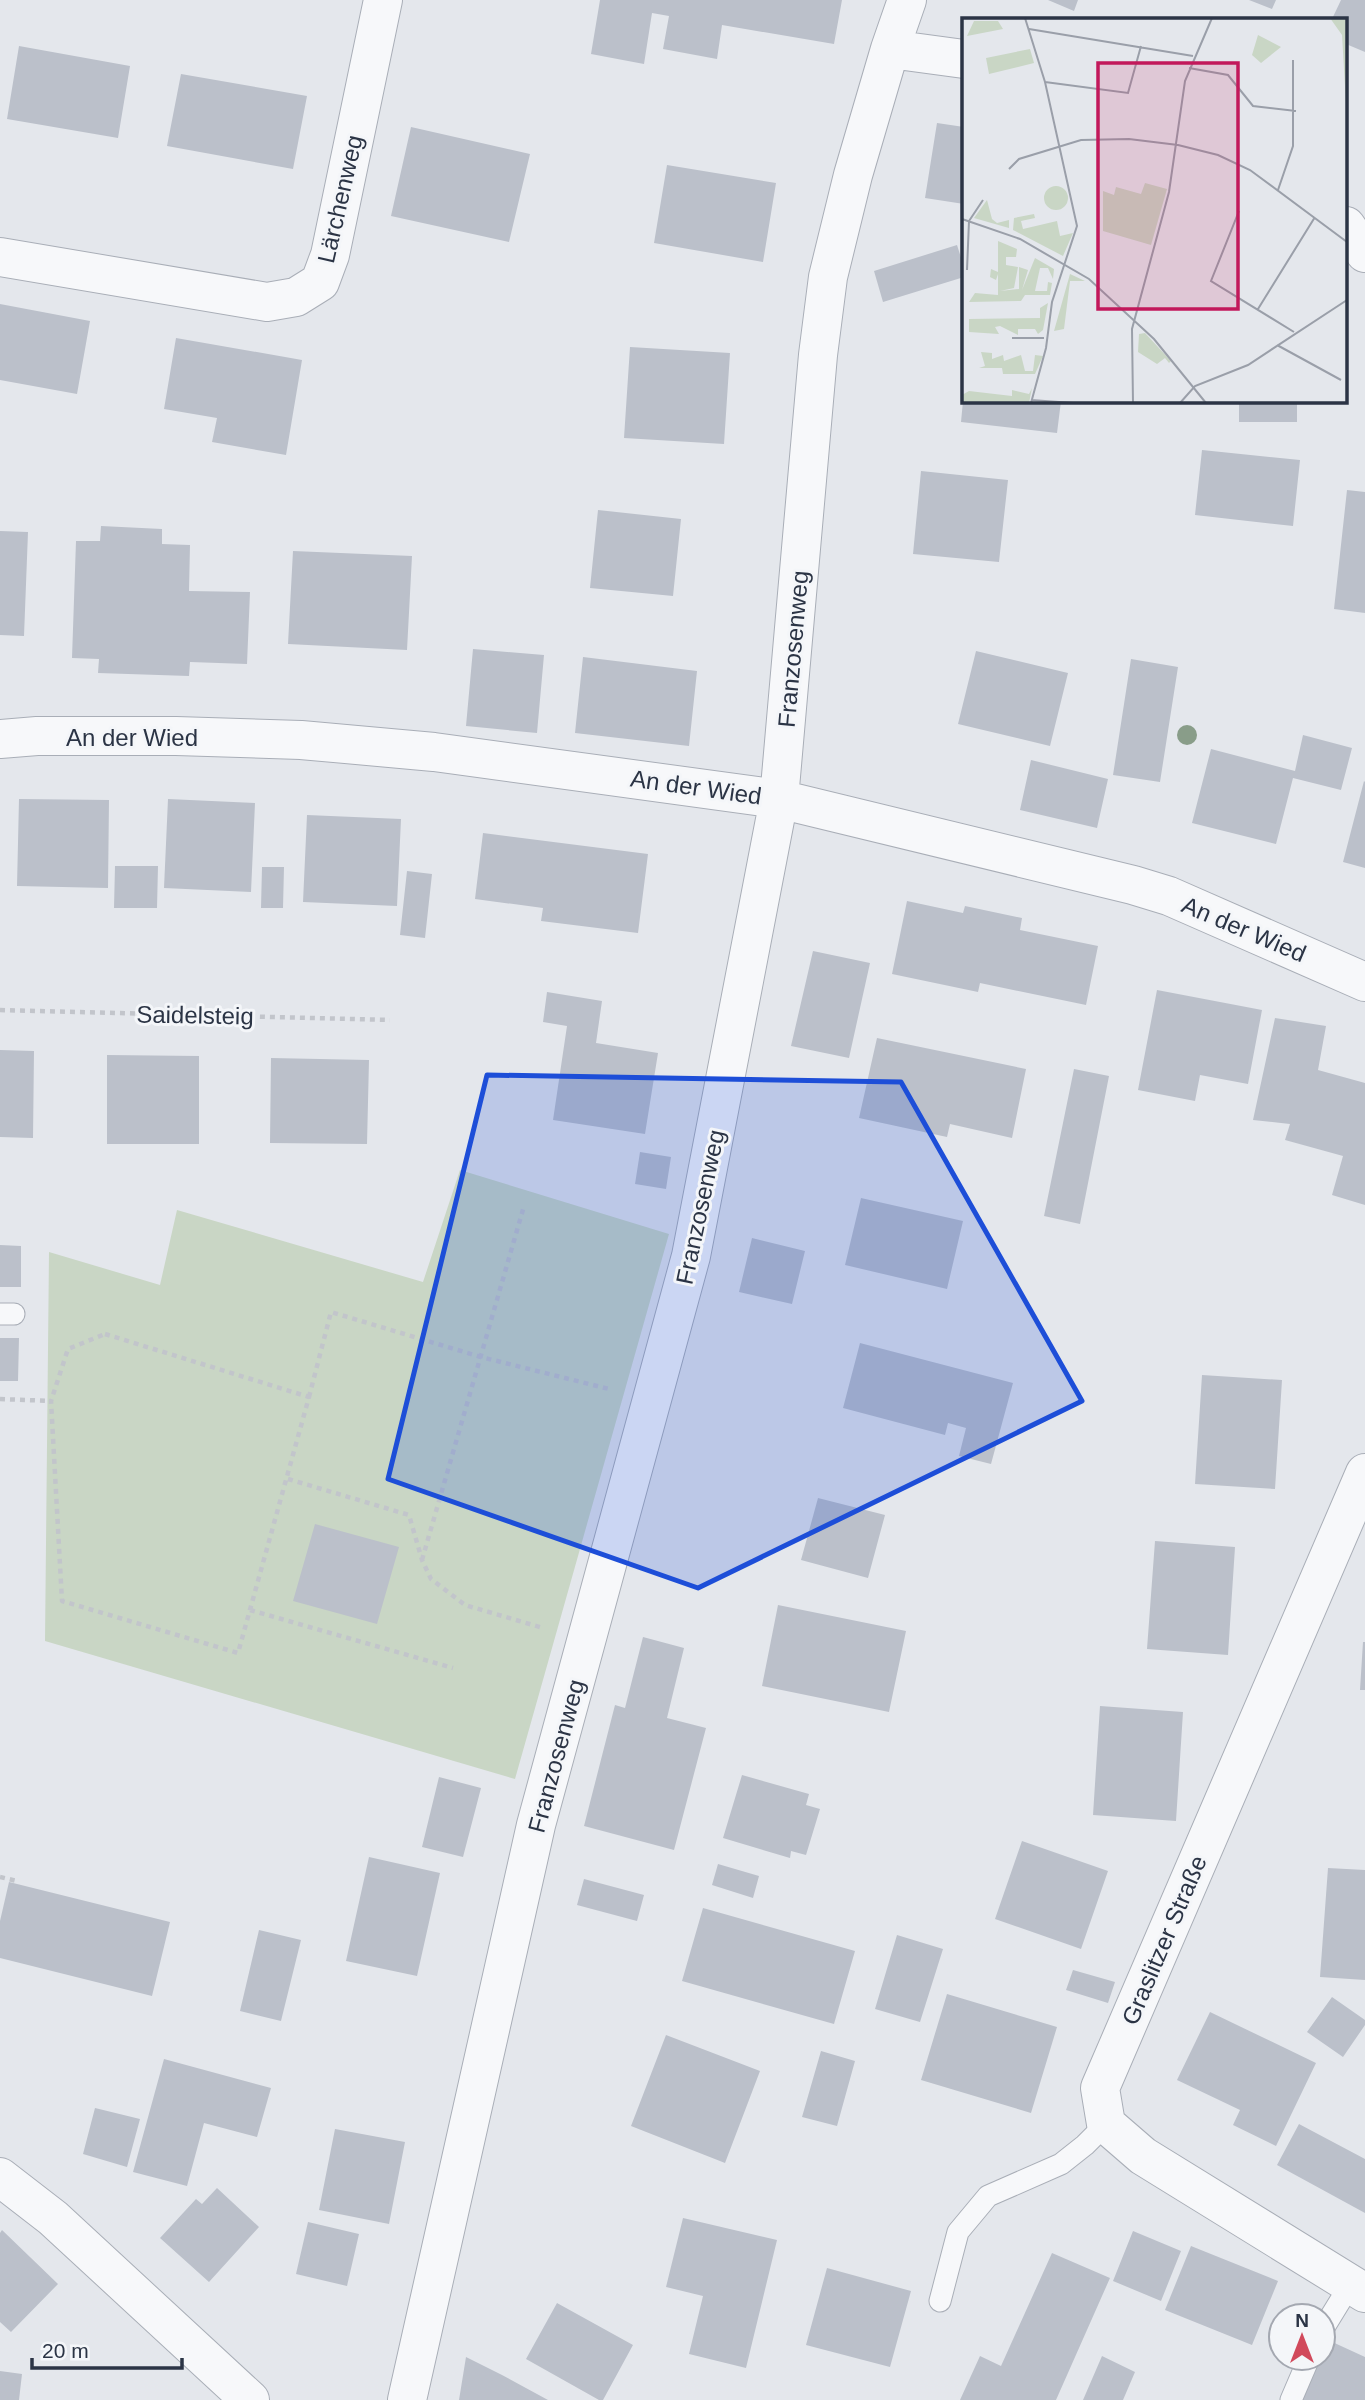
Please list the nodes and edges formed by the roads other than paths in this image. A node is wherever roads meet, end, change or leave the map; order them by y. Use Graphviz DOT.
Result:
graph roads {
  1 [pos="383,0"];
  2 [pos="907,0"];
  3 [pos="890,48"];
  4 [pos="962,59"];
  5 [pos="1348,229"];
  6 [pos="1365,253"];
  7 [pos="0,257"];
  8 [pos="0,739"];
  9 [pos="779,799"];
  10 [pos="1365,982"];
  11 [pos="1365,1473"];
  12 [pos="1106,2124"];
  13 [pos="0,2177"];
  14 [pos="1358,2289"];
  15 [pos="940,2301"];
  16 [pos="1337,2313"];
  17 [pos="1303,2372"];
  18 [pos="250,2400"];
  19 [pos="407,2400"];
  20 [pos="1291,2400"];
  1 -- 7 [label="street, Lärchenweg"];
  2 -- 3 [label="street, Franzosenweg"];
  3 -- 4 [label="street"];
  3 -- 9 [label="street, Franzosenweg"];
  5 -- 6 [label="street"];
  8 -- 9 [label="street, An der Wied"];
  9 -- 10 [label="street, An der Wied"];
  9 -- 19 [label="street, Franzosenweg"];
  11 -- 12 [label="street, Graslitzer Straße"];
  12 -- 14 [label="street"];
  12 -- 15 [label="lane"];
  13 -- 18 [label="street"];
  14 -- 16 [label="lane"];
  17 -- 20 [label="lane"];
}
